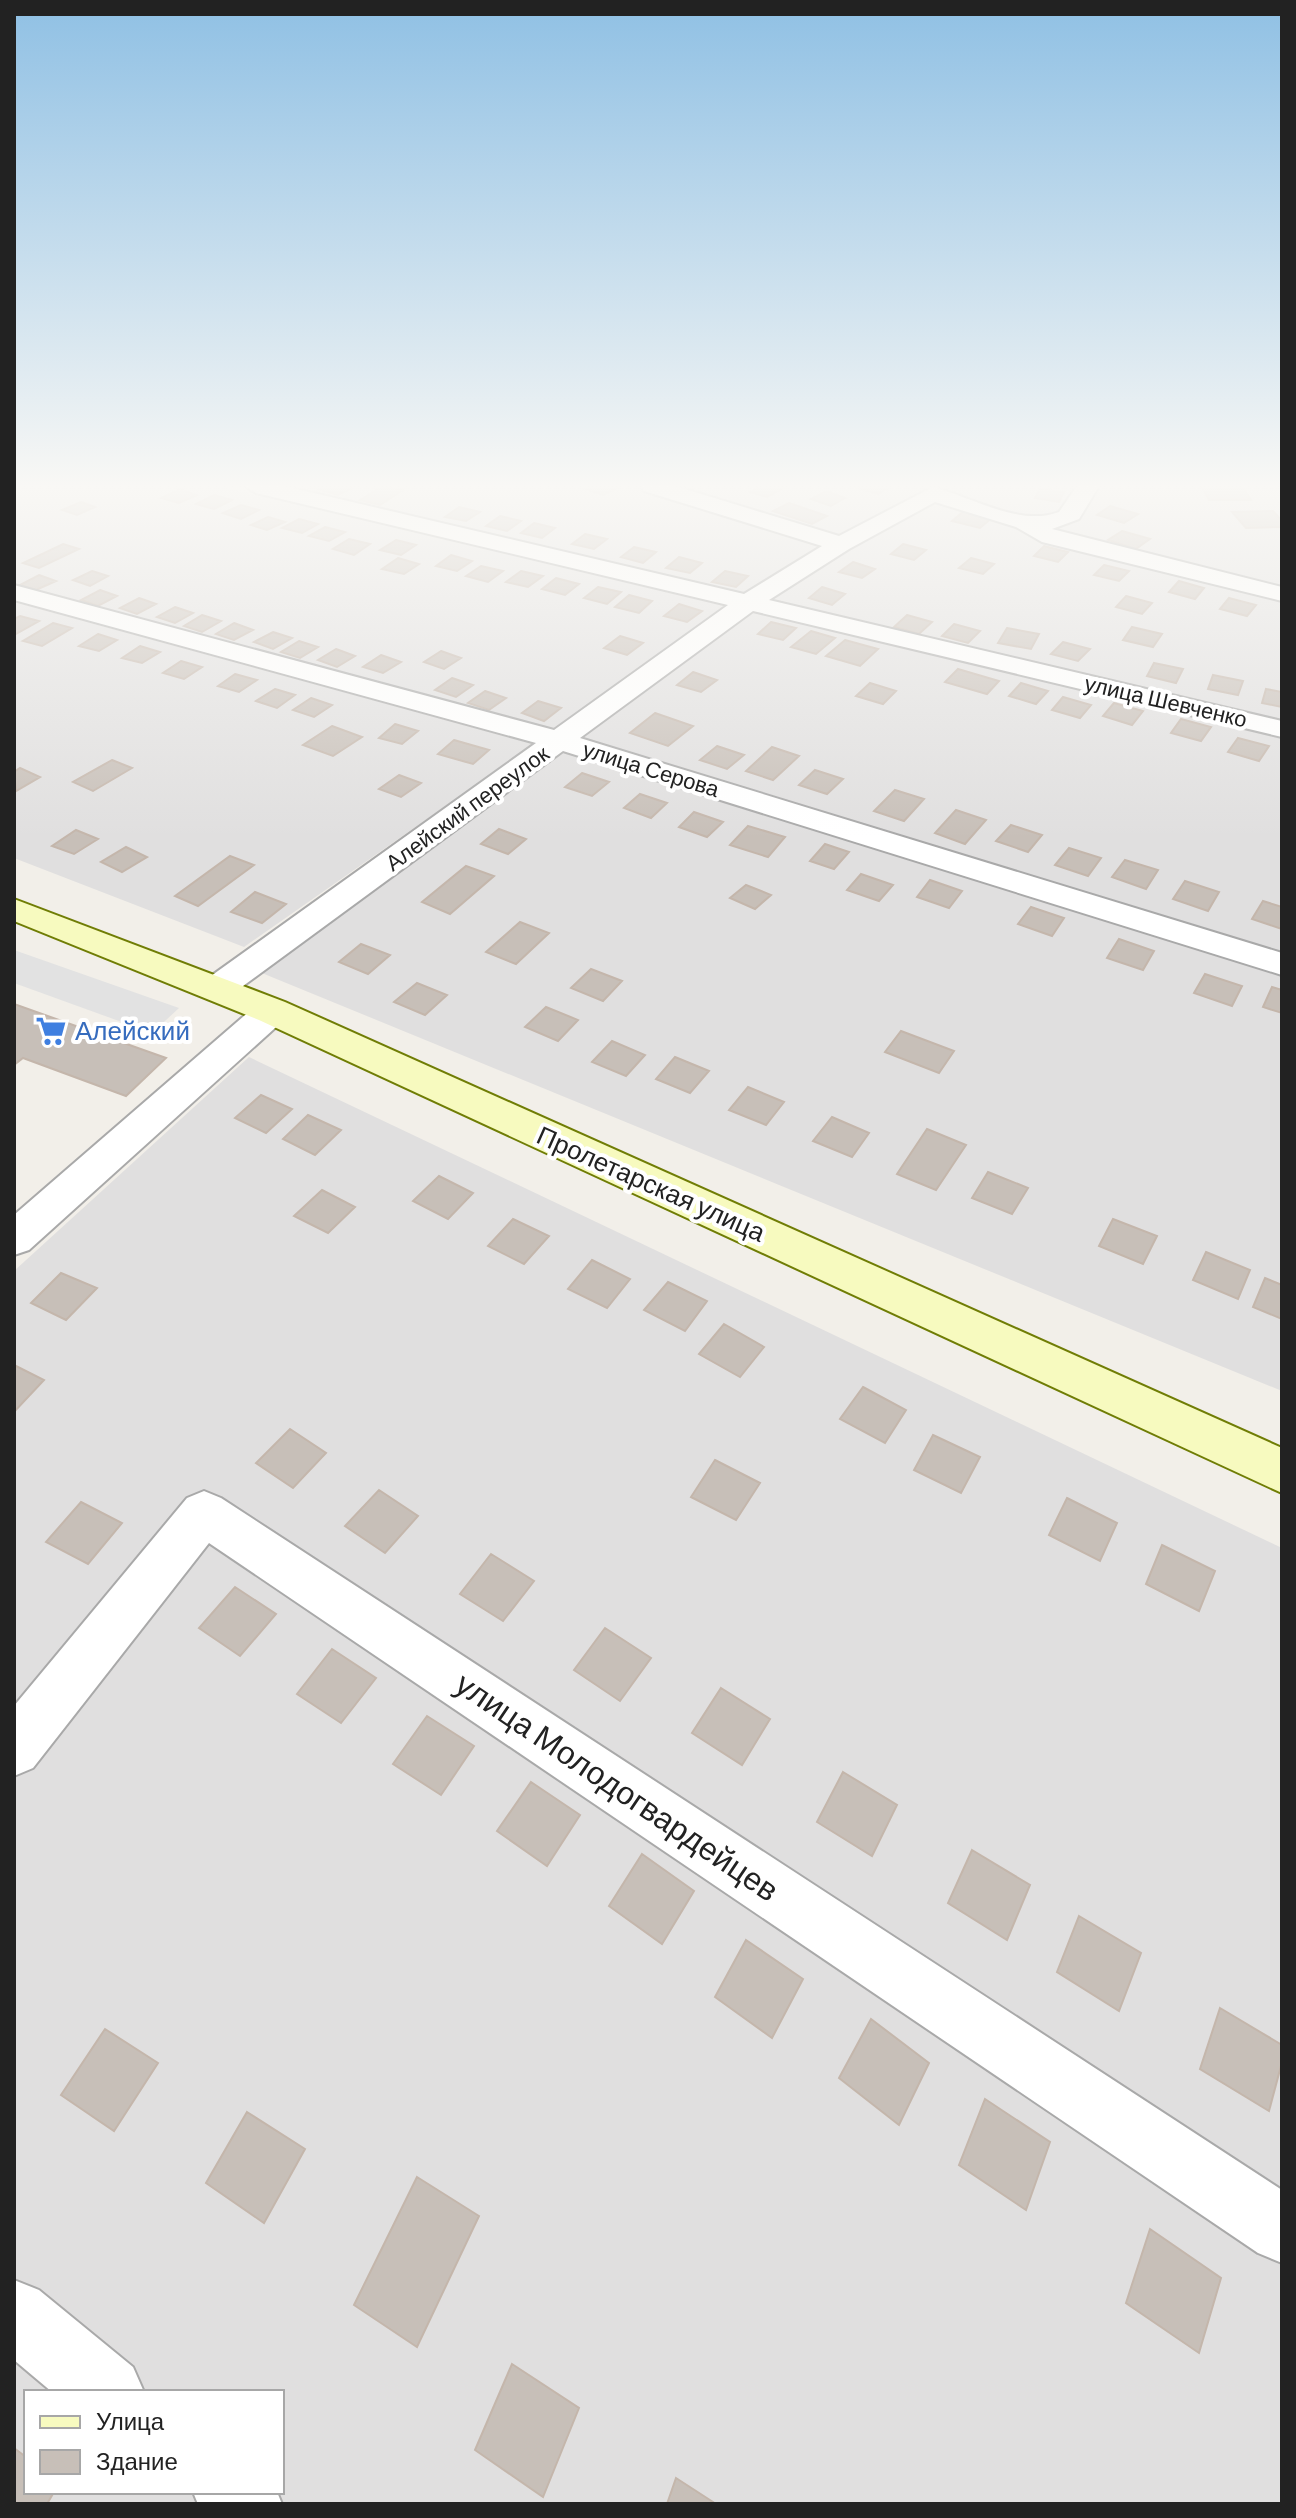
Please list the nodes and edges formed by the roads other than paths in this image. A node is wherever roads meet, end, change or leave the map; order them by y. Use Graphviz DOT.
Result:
graph roads {
  1 [pos="56,604"];
  2 [pos="747,604"];
  3 [pos="755,604"];
  4 [pos="1282,729"];
  5 [pos="560,741"];
  6 [pos="14,909"];
  7 [pos="1282,964"];
  8 [pos="216,989"];
  9 [pos="272,1011"];
  10 [pos="14,1239"];
  11 [pos="1282,1471"];
  12 [pos="14,1749"];
  13 [pos="1282,2229"];
  14 [pos="14,2315"];
  15 [pos="106,2390"];
  1 -- 5 [label="street, улица Серова"];
  2 -- 5 [label="street, Алейский переулок"];
  3 -- 4 [label="street, улица Шевченко"];
  5 -- 7 [label="street, улица Серова"];
  5 -- 8 [label="street, Алейский переулок"];
  6 -- 8 [label="main road, Пролетарская улица"];
  8 -- 9 [label="main road, Пролетарская улица"];
  9 -- 10 [label="street"];
  9 -- 11 [label="main road, Пролетарская улица"];
  12 -- 13 [label="street, улица Молодогвардейцев"];
  14 -- 15 [label="street"];
}
